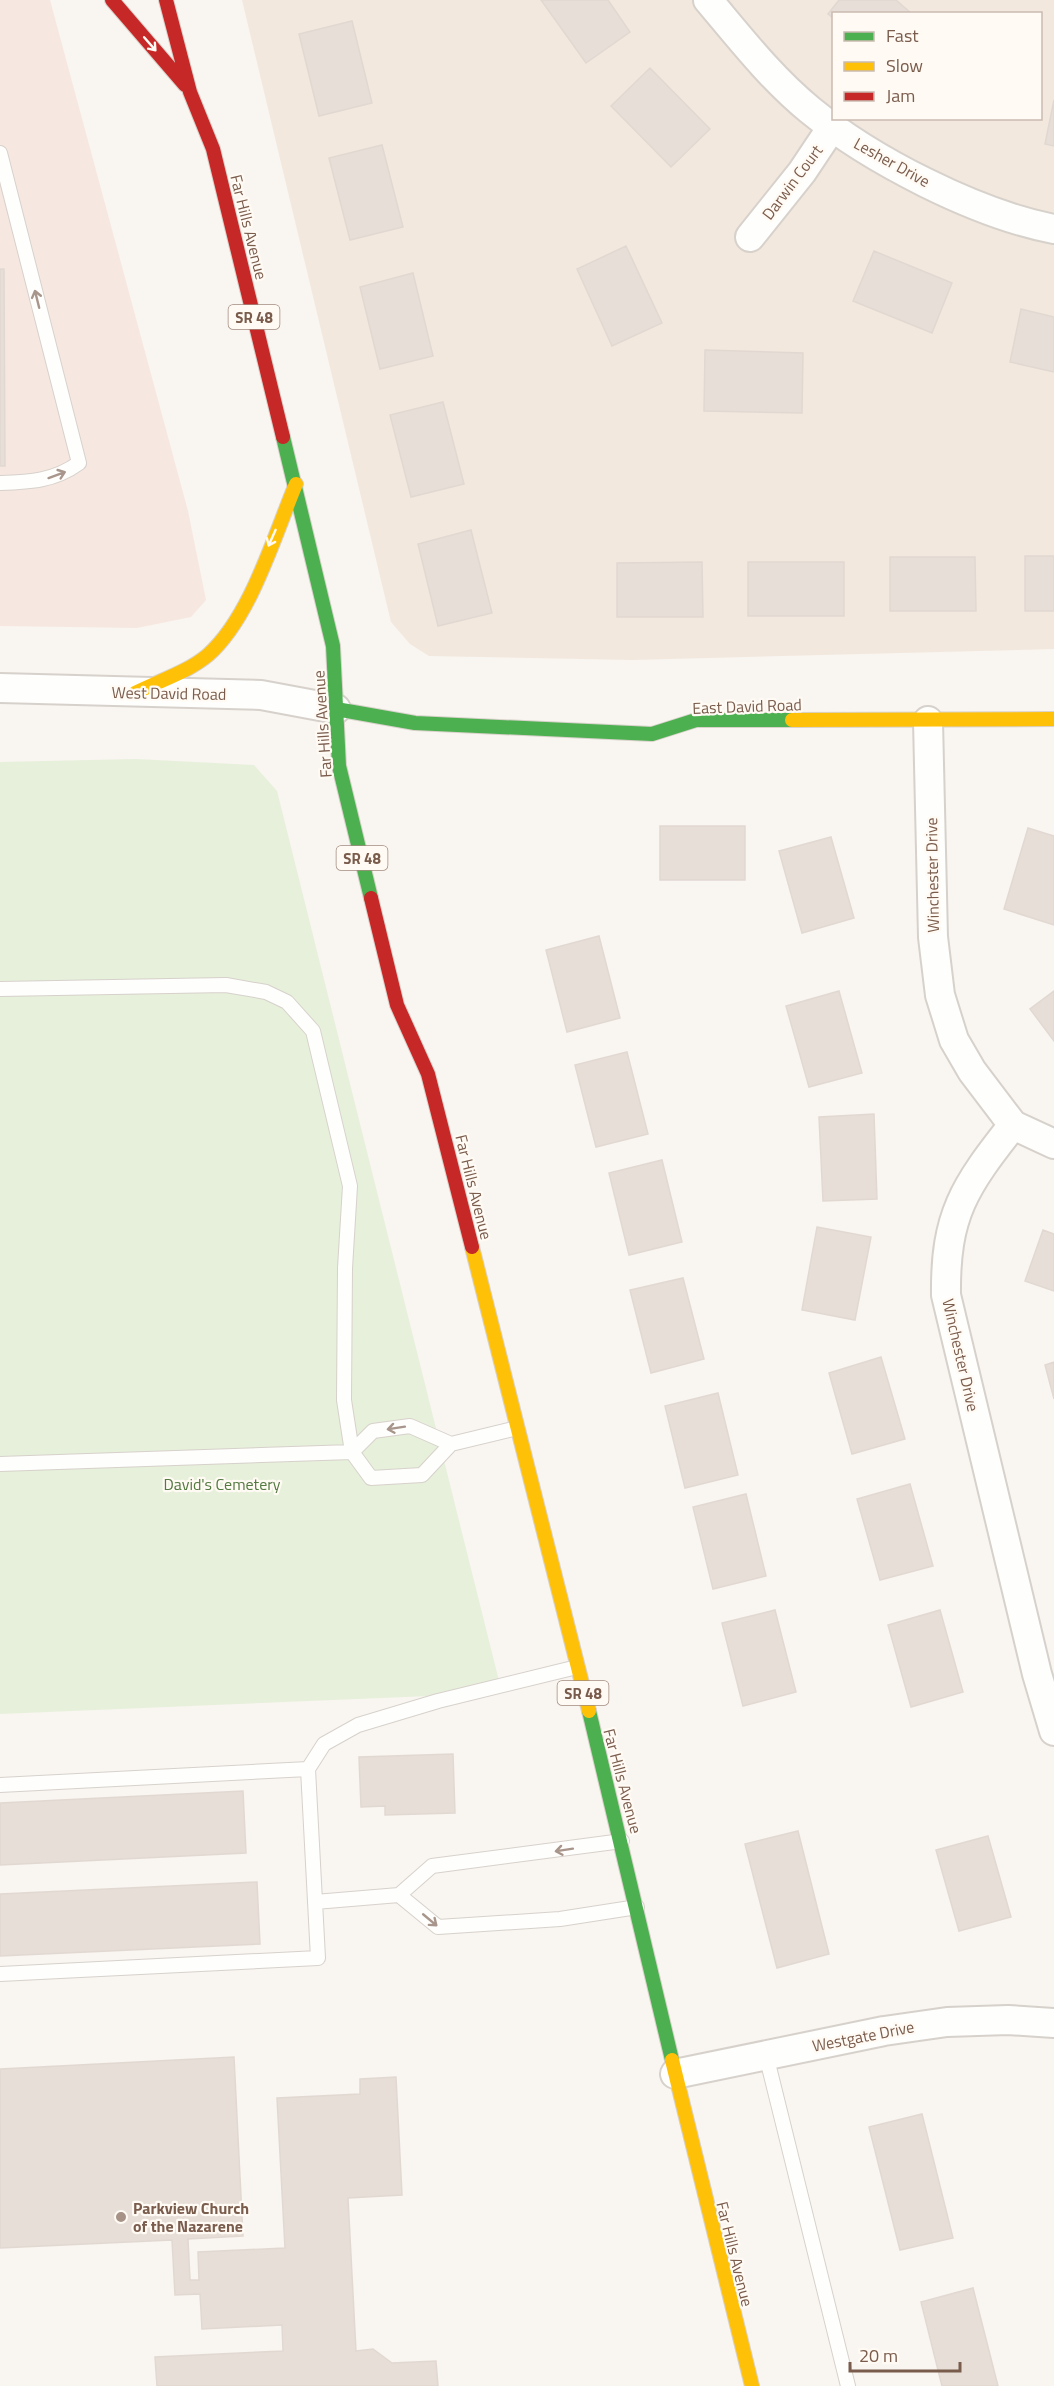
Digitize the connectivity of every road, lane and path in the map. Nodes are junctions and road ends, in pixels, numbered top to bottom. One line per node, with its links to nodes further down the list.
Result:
1 (111, 0): 4 (main road, one-way to 4)
2 (166, 0): 4 (main road, Far Hills Avenue / SR 48)
3 (708, 0): 5 (street, Lesher Drive)
4 (190, 92): 10 (main road, Far Hills Avenue / SR 48)
5 (832, 127): 7 (street, Lesher Drive); 8 (street, Darwin Court)
6 (0, 153): 9 (lane, one-way to 6)
7 (1054, 229)
8 (750, 237)
9 (0, 483)
10 (296, 484): 12 (main road, one-way to 12); 13 (main road, Far Hills Avenue / SR 48)
11 (0, 688): 12 (street, West David Road)
12 (135, 693): 13 (street, West David Road)
13 (336, 709): 15 (main road, East David Road); 19 (main road, Far Hills Avenue / SR 48)
14 (1054, 719): 15 (main road, East David Road)
15 (928, 722): 17 (street, Winchester Drive)
16 (0, 989): 21 (lane)
17 (1013, 1125): 18 (street); 24 (street, Winchester Drive)
18 (1054, 1144)
19 (517, 1428): 20 (lane); 23 (main road, Far Hills Avenue / SR 48)
20 (451, 1444): 21 (lane, one-way to 21); 21 (lane)
21 (352, 1452): 22 (lane)
22 (0, 1464)
23 (577, 1667): 25 (lane); 27 (main road, Far Hills Avenue / SR 48)
24 (1054, 1731)
25 (308, 1769): 26 (lane); 29 (lane)
26 (0, 1785)
27 (622, 1841): 28 (lane, one-way to 28); 30 (main road, Far Hills Avenue / SR 48)
28 (399, 1895): 29 (lane); 30 (lane, one-way to 30)
29 (315, 1902): 31 (lane)
30 (637, 1907): 34 (main road, Far Hills Avenue / SR 48)
31 (0, 1974)
32 (1054, 2023): 33 (street, Westgate Drive)
33 (766, 2055): 34 (street, Westgate Drive); 36 (lane)
34 (675, 2074): 35 (main road, Far Hills Avenue / SR 48)
35 (752, 2386)
36 (848, 2386)

